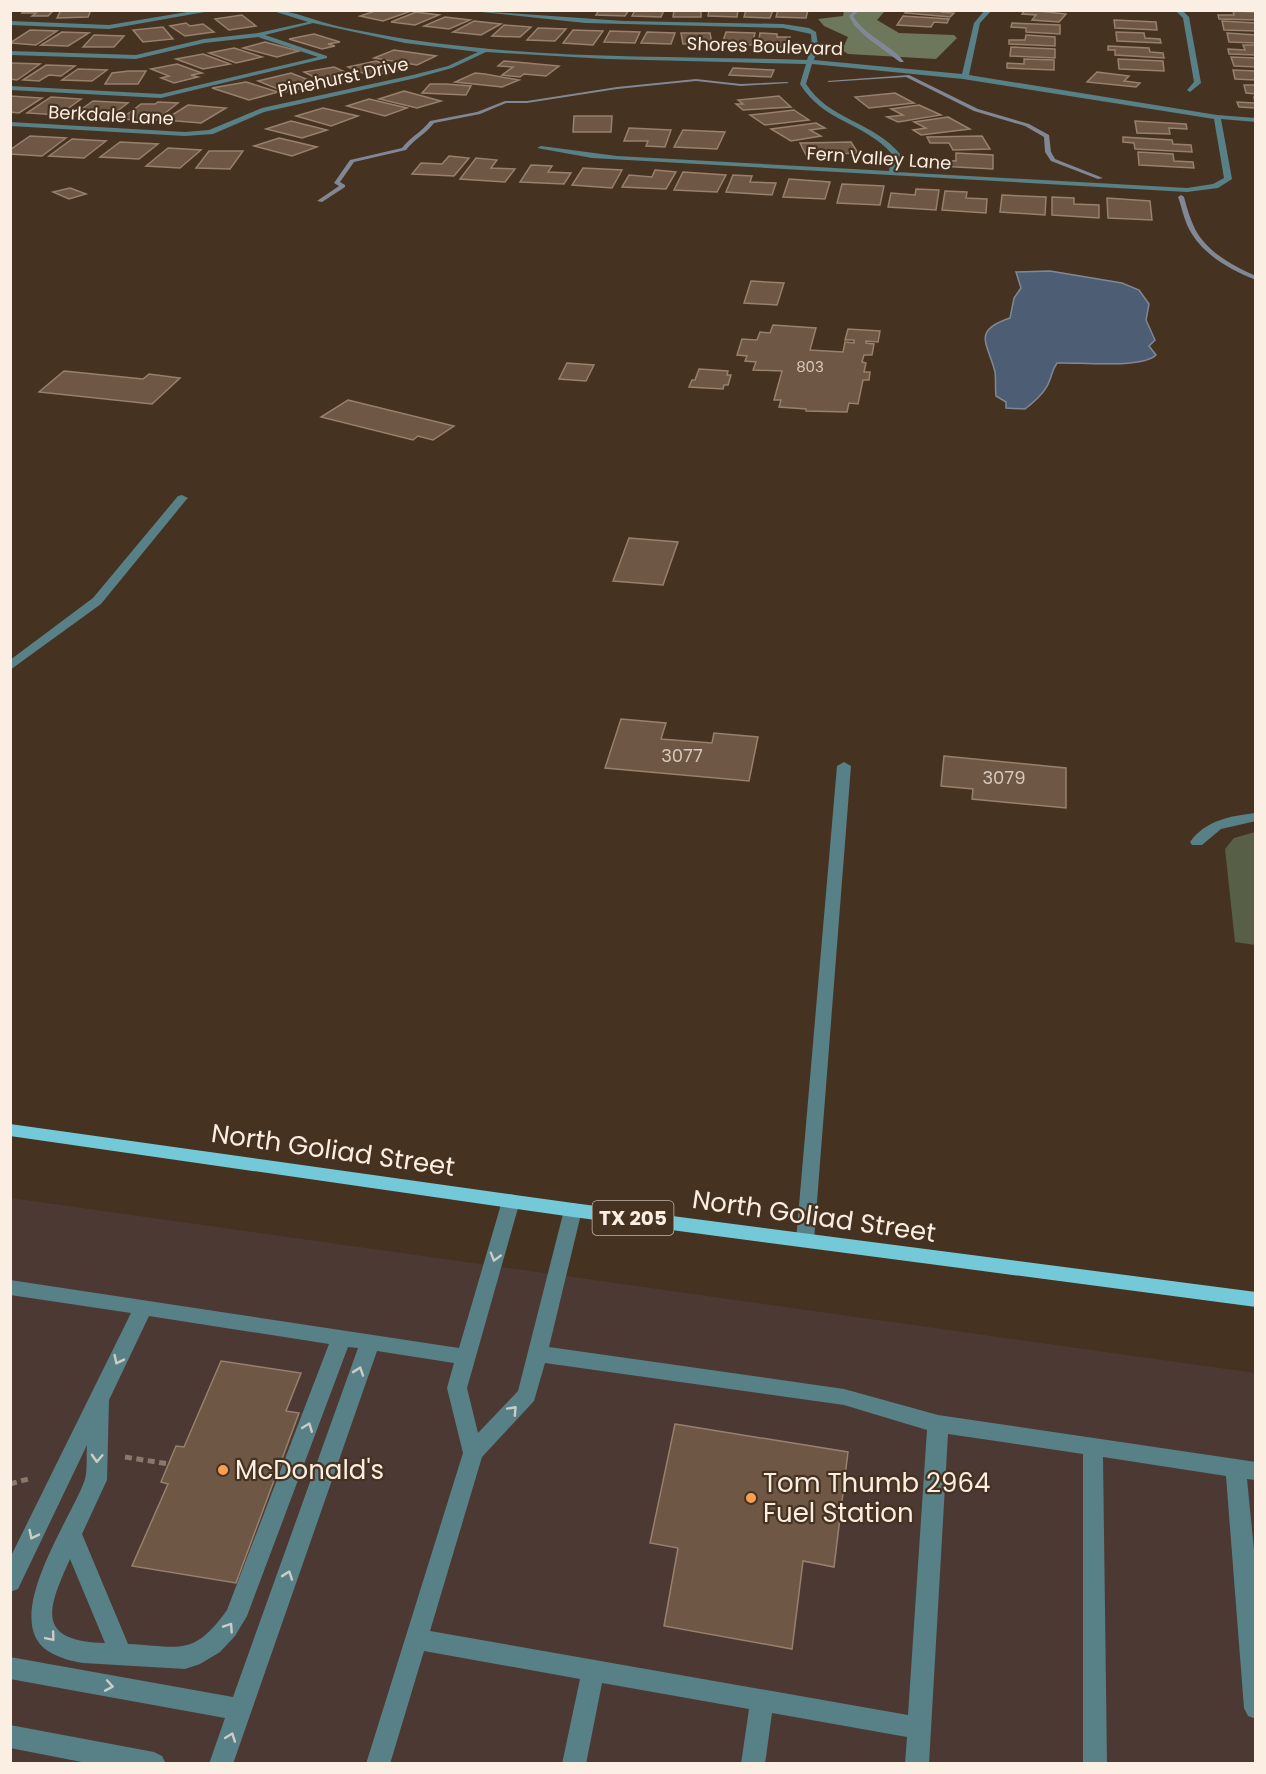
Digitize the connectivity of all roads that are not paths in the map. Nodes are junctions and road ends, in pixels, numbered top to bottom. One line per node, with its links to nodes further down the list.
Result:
1 (213, 10): 7 (street)
2 (273, 10): 6 (street, Shores Boulevard)
3 (466, 10): 11 (street)
4 (989, 10): 12 (street)
5 (1178, 10): 14 (street)
6 (313, 22): 8 (street); 9 (street, Shores Boulevard)
7 (10, 23)
8 (258, 35): 10 (street); 13 (street)
9 (483, 52): 11 (street, Shores Boulevard); 18 (street, Pinehurst Drive)
10 (10, 53)
11 (809, 62): 12 (street, Shores Boulevard); 20 (street)
12 (965, 76): 15 (street, Shores Boulevard)
13 (10, 88)
14 (1190, 90)
15 (1217, 117): 16 (street, Shores Boulevard); 20 (street, Fern Valley Lane)
16 (1256, 120)
17 (10, 124): 18 (street, Berkdale Lane)
18 (210, 132)
19 (541, 148): 20 (street, Fern Valley Lane)
20 (892, 174)
21 (182, 498): 22 (street)
22 (10, 666)
23 (844, 766): 29 (street)
24 (1256, 818): 25 (street)
25 (1197, 842)
26 (10, 1130): 27 (main road, North Goliad Street / TX 205)
27 (511, 1201): 28 (main road, North Goliad Street / TX 205); 36 (street, one-way to 36)
28 (573, 1210): 29 (main road, North Goliad Street / TX 205); 35 (street)
29 (805, 1240): 31 (main road, North Goliad Street / TX 205)
30 (11, 1287): 32 (street)
31 (1256, 1300)
32 (144, 1307): 33 (street); 37 (street, one-way to 37)
33 (341, 1338): 34 (street); 45 (street, one-way to 33)
34 (370, 1342): 36 (street); 50 (street, one-way to 34)
35 (538, 1354): 38 (street); 40 (street, one-way to 35)
36 (466, 1357): 40 (street)
37 (99, 1399): 42 (street, one-way to 42); 43 (street, one-way to 43)
38 (938, 1424): 39 (street); 51 (street)
39 (1093, 1447): 41 (street); 59 (street)
40 (473, 1453): 44 (street)
41 (1246, 1470): 49 (street)
42 (71, 1534): 45 (street); 45 (street, one-way to 45)
43 (10, 1582)
44 (415, 1639): 47 (street); 55 (street)
45 (121, 1654)
46 (10, 1668): 50 (street, one-way to 50)
47 (593, 1670): 48 (street); 56 (street)
48 (762, 1701): 51 (street); 57 (street)
49 (1256, 1708)
50 (241, 1710): 54 (street, one-way to 50)
51 (919, 1728): 58 (street)
52 (10, 1737): 53 (street)
53 (154, 1764)
54 (221, 1764)
55 (378, 1764)
56 (574, 1764)
57 (753, 1764)
58 (917, 1764)
59 (1095, 1764)

